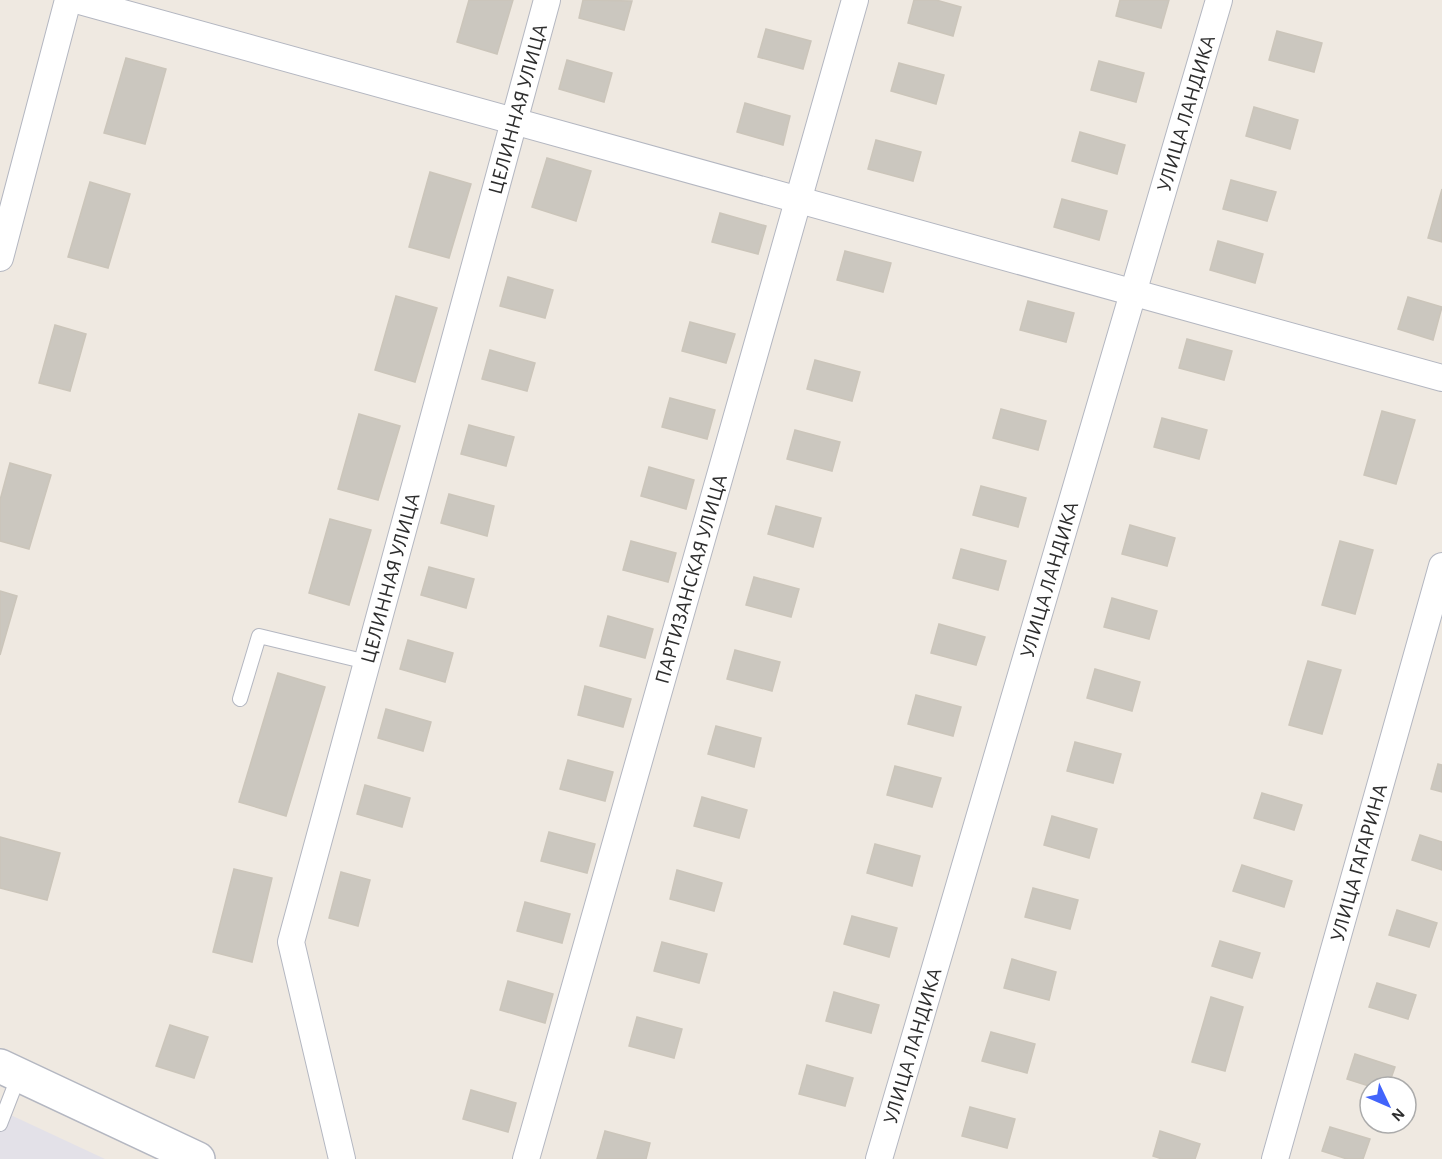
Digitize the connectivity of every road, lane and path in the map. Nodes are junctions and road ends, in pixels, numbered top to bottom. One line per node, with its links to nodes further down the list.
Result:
1 (68, 0): 8 (street)
2 (76, 0): 6 (street)
3 (547, 0): 6 (street, ЦЕЛИННАЯ УЛИЦА)
4 (855, 0): 7 (street, ПАРТИЗАНСКАЯ УЛИЦА)
5 (1219, 0): 9 (street, УЛИЦА ЛАНДИКА)
6 (513, 121): 7 (street); 12 (street, ЦЕЛИННАЯ УЛИЦА)
7 (799, 200): 9 (street); 18 (street, ПАРТИЗАНСКАЯ УЛИЦА)
8 (0, 258)
9 (1133, 293): 10 (street); 19 (street, УЛИЦА ЛАНДИКА)
10 (1442, 378)
11 (1442, 567): 20 (street, УЛИЦА ГАГАРИНА)
12 (367, 662): 13 (lane); 17 (street, ЦЕЛИННАЯ УЛИЦА)
13 (240, 699)
14 (10, 1070): 15 (lane); 16 (street)
15 (0, 1124)
16 (198, 1159)
17 (342, 1159)
18 (526, 1159)
19 (879, 1159)
20 (1275, 1159)

